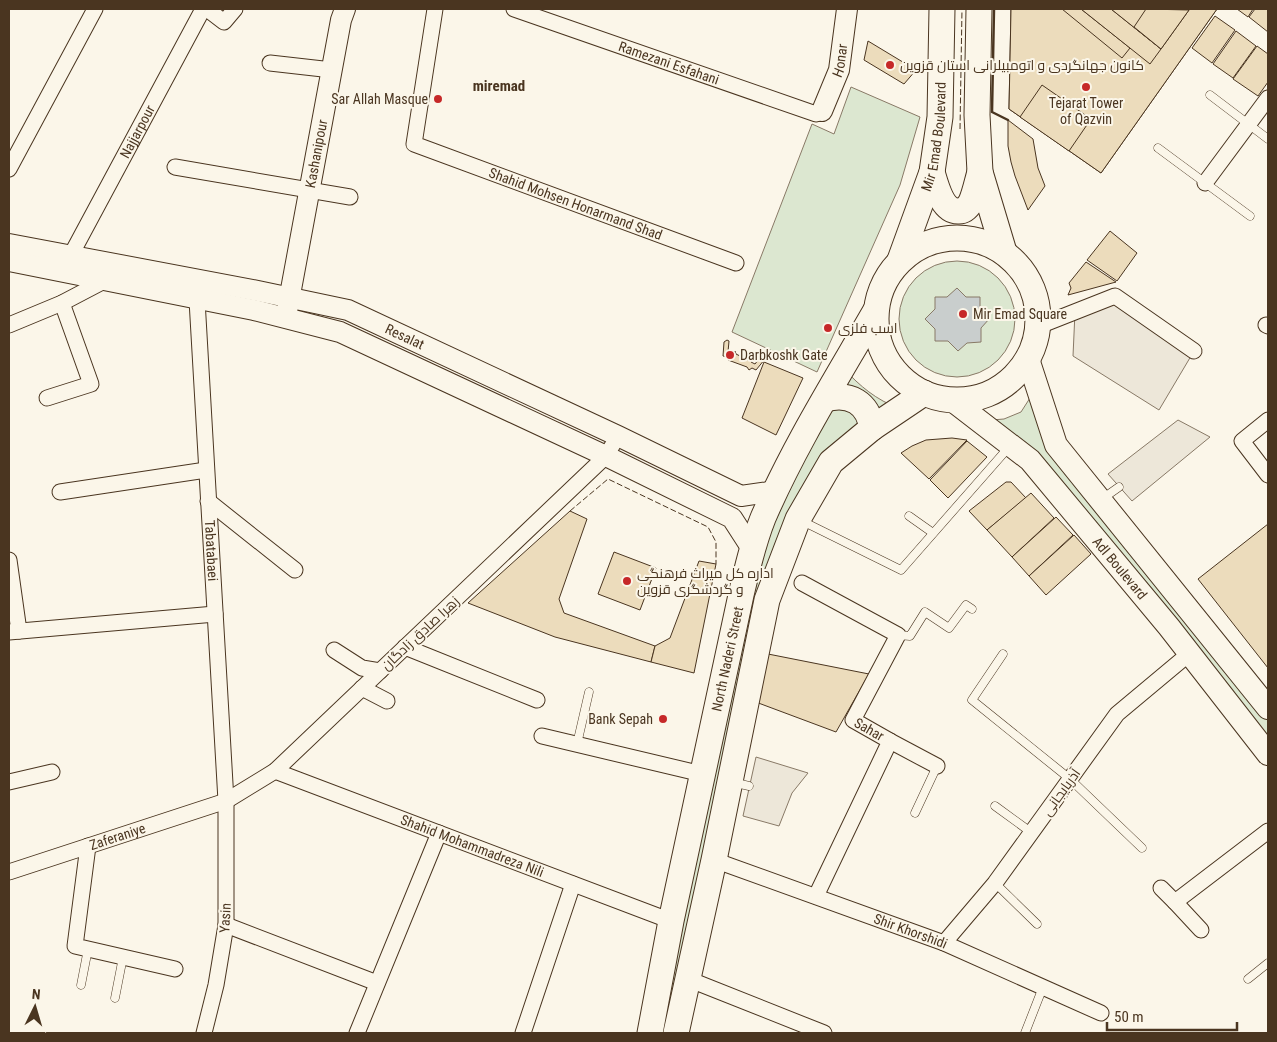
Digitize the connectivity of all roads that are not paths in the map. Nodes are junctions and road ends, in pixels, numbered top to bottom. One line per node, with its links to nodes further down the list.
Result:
1 (95, 9): 19 (street)
2 (205, 9): 3 (street); 28 (street, Najjarpour)
3 (235, 9)
4 (345, 9): 11 (street, Kashanipour)
5 (435, 9): 31 (street, Shahid Mohsen Honarmand Shad)
6 (514, 9): 14 (street, Ramezani Esfahani)
7 (847, 9): 14 (street, Honar)
8 (942, 9): 20 (main road, Mir Emad Boulevard)
9 (979, 9): 21 (main road)
10 (270, 63): 11 (street)
11 (332, 70): 23 (street, Kashanipour)
12 (1210, 95): 15 (lane)
13 (1268, 98): 15 (street)
14 (822, 111)
15 (1249, 124): 16 (lane); 22 (street)
16 (1268, 139)
17 (1158, 148): 22 (lane)
18 (174, 167): 23 (street)
19 (9, 168)
20 (932, 172): 21 (main road); 29 (main road, Mir Emad Boulevard)
21 (980, 172): 27 (main road)
22 (1205, 183): 25 (lane)
23 (309, 190): 24 (street); 35 (street, Kashanipour)
24 (350, 197)
25 (1250, 216)
26 (9, 244): 28 (street, Resalat)
27 (1004, 252): 29 (main road); 38 (main road)
28 (70, 255): 35 (street, Resalat)
29 (900, 260): 36 (main road)
30 (9, 261): 32 (street, Resalat)
31 (736, 263)
32 (104, 281): 33 (street, Resalat); 34 (street)
33 (197, 300): 35 (street, Resalat); 50 (street, Tabatabaei)
34 (62, 303): 37 (street); 42 (street)
35 (287, 308): 47 (street, Resalat); 49 (street, Resalat)
36 (876, 310): 41 (main road); 43 (main road, North Naderi Street)
37 (9, 325)
38 (1038, 326): 39 (street); 40 (main road)
39 (1194, 351)
40 (1028, 359): 44 (main road); 55 (main road, Adl Boulevard)
41 (924, 394): 44 (main road); 46 (main road, North Naderi Street)
42 (47, 398)
43 (825, 399): 46 (main road); 53 (main road, North Naderi Street)
44 (952, 400): 48 (main road, Adl Boulevard)
45 (1268, 420): 51 (street)
46 (872, 428): 58 (main road, North Naderi Street)
47 (618, 436): 49 (street, زهرا صادق زادگان); 53 (street, Resalat)
48 (1010, 445): 59 (lane); 70 (main road, Adl Boulevard)
49 (606, 456): 60 (street, Resalat); 68 (street, زهرا صادق زادگان)
50 (206, 470): 54 (street); 56 (street, Tabatabaei)
51 (1268, 475)
52 (1119, 486): 55 (lane)
53 (776, 491): 60 (main road, North Naderi Street)
54 (60, 492)
55 (1100, 500): 75 (main road, Adl Boulevard)
56 (208, 501): 62 (street); 65 (street, Tabatabaei)
57 (910, 516): 59 (lane)
58 (798, 519): 59 (lane); 96 (main road, North Naderi Street)
59 (933, 534)
60 (752, 549): 85 (main road, North Naderi Street)
61 (9, 560): 66 (street)
62 (295, 570)
63 (802, 584): 67 (street)
64 (972, 609): 67 (lane)
65 (215, 614): 66 (street); 88 (street, Tabatabaei)
66 (14, 632)
67 (898, 635): 79 (street, Sahar)
68 (406, 647): 72 (street, زهرا صادق زادگان); 76 (street)
69 (334, 650): 72 (street)
70 (1190, 653): 81 (main road, Adl Boulevard); 86 (street, آذربایجانی)
71 (1003, 654): 86 (lane)
72 (380, 671): 73 (street, زهرا صادق زادگان)
73 (362, 688): 77 (street); 83 (street, زهرا صادق زادگان)
74 (589, 692): 80 (lane)
75 (1263, 697)
76 (537, 700)
77 (387, 702)
78 (542, 736): 80 (street)
79 (890, 741): 82 (street); 101 (street, Sahar)
80 (577, 744): 85 (street)
81 (1268, 754)
82 (937, 766): 90 (lane)
83 (275, 771): 88 (street, زهرا صادق زادگان); 92 (street, Shahid Mohammadreza Nili)
84 (52, 772): 87 (street)
85 (702, 774): 103 (main road, North Naderi Street)
86 (1070, 779): 93 (street, آذربایجانی); 95 (lane)
87 (9, 782)
88 (226, 801): 94 (street, Zaferaniye); 105 (street, Yasin)
89 (995, 806): 93 (lane)
90 (915, 813)
91 (1268, 832): 102 (street)
92 (439, 833): 99 (street, Shahid Mohammadreza Nili); 114 (street)
93 (1032, 833): 98 (street, آذربایجانی)
94 (88, 846): 97 (street, Zaferaniye); 108 (street)
95 (1142, 848)
96 (714, 860): 101 (street, Shir Khorshidi); 112 (main road, North Naderi Street)
97 (9, 872)
98 (995, 883): 104 (lane); 107 (street, آذربایجانی)
99 (573, 884): 103 (street, Shahid Mohammadreza Nili); 121 (street)
100 (1161, 888): 102 (street)
101 (816, 896): 107 (street, Shir Khorshidi)
102 (1175, 902): 106 (street)
103 (671, 921): 122 (main road, North Naderi Street)
104 (1037, 924)
105 (226, 925): 114 (street); 119 (street, Yasin)
106 (1201, 930)
107 (944, 942): 116 (street, Shir Khorshidi)
108 (88, 949): 109 (street); 115 (lane)
109 (123, 957): 111 (street); 117 (lane)
110 (1268, 963): 113 (lane)
111 (175, 969)
112 (688, 978): 123 (main road, North Naderi Street); 124 (street)
113 (1248, 979)
114 (377, 983): 120 (street)
115 (81, 985)
116 (1043, 987): 118 (street, Shir Khorshidi); 125 (lane)
117 (115, 998)
118 (1100, 1013)
119 (204, 1033)
120 (356, 1033)
121 (523, 1033)
122 (650, 1033)
123 (676, 1033)
124 (824, 1033)
125 (1025, 1033)

